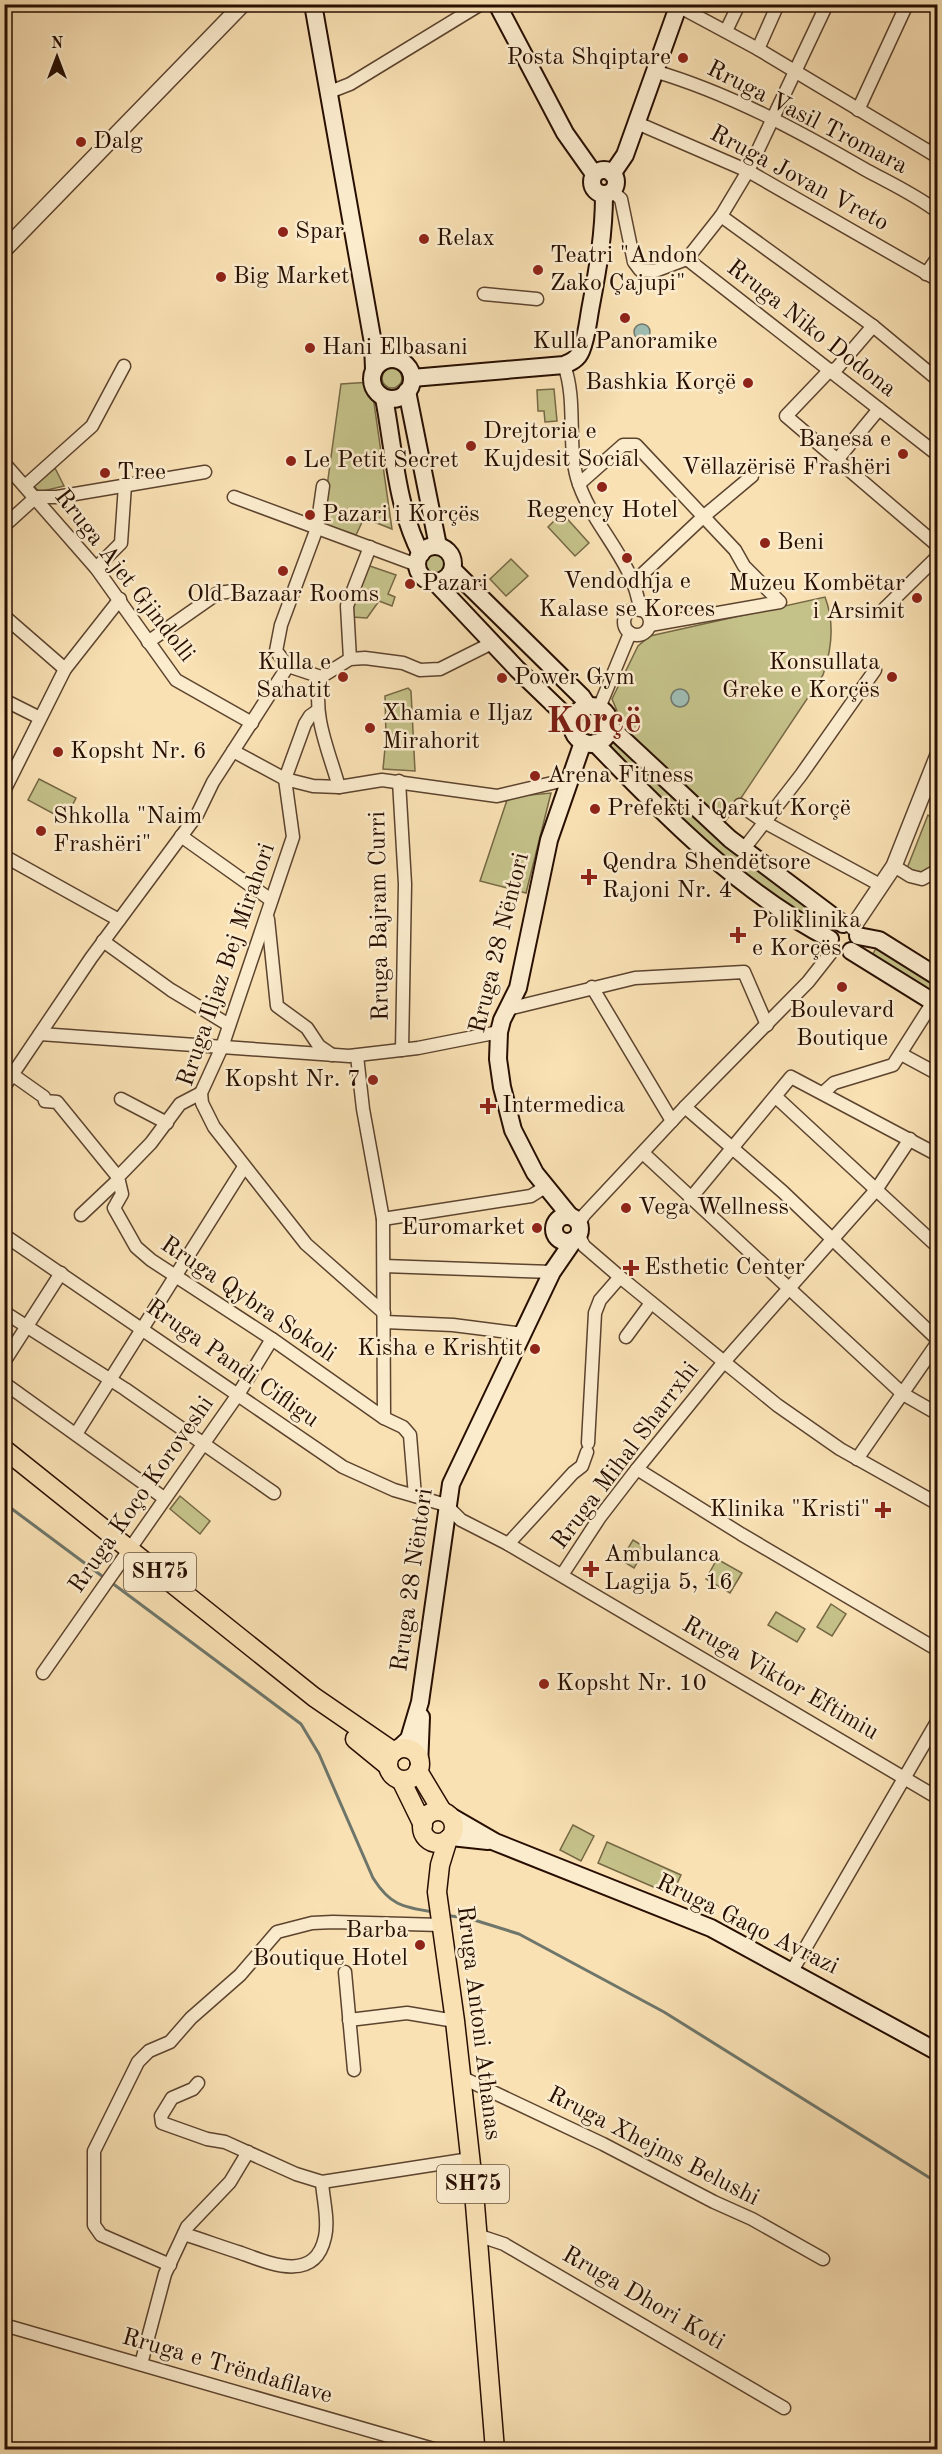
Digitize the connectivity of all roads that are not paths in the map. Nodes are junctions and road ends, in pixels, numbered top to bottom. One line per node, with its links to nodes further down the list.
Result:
1 (243, 4): 26 (street)
2 (313, 4): 14 (main road)
3 (481, 4): 14 (street)
4 (497, 4): 21 (main road)
5 (739, 4): 10 (street)
6 (778, 4): 11 (street)
7 (827, 4): 13 (street)
8 (907, 4): 15 (street)
9 (679, 5): 10 (street); 12 (main road)
10 (726, 31): 11 (street)
11 (759, 49): 13 (street)
12 (654, 70): 16 (street, Rruga Vasil Tromara); 17 (main road)
13 (794, 71): 15 (street); 16 (street)
14 (327, 93): 34 (main road)
15 (858, 110): 19 (street)
16 (772, 120): 20 (street); 24 (street, Rruga Vasil Tromara)
17 (637, 123): 20 (street, Rruga Jovan Vreto); 22 (main road)
18 (938, 139): 19 (street)
19 (935, 155)
20 (748, 171): 25 (street); 29 (street, Rruga Jovan Vreto)
21 (594, 174): 22 (main road); 23 (main road)
22 (612, 174): 23 (main road)
23 (608, 193): 28 (street); 35 (main road)
24 (938, 212)
25 (722, 216): 28 (street); 33 (street)
26 (4, 250)
27 (938, 257): 29 (street)
28 (687, 259): 37 (street, Rruga Niko Dodona)
29 (926, 274): 30 (street, Rruga Jovan Vreto)
30 (938, 280)
31 (484, 294): 32 (street)
32 (537, 299)
33 (873, 326): 37 (street); 38 (street)
34 (380, 364): 39 (main road); 40 (main road)
35 (564, 365): 39 (main road); 47 (street)
36 (124, 366): 49 (street)
37 (833, 372): 41 (street, Rruga Niko Dodona); 43 (street)
38 (938, 380)
39 (410, 385): 40 (main road); 56 (main road)
40 (384, 398): 60 (main road)
41 (879, 409): 42 (street, Rruga Niko Dodona); 43 (street)
42 (938, 455)
43 (837, 460): 57 (street)
44 (4, 463): 49 (street, Rruga Ajet Gjindolli)
45 (205, 472): 48 (street)
46 (752, 476): 53 (street)
47 (579, 484): 53 (street); 63 (street)
48 (125, 485): 51 (street); 61 (street)
49 (25, 486): 51 (street, Rruga Ajet Gjindolli)
50 (323, 486): 55 (street)
51 (36, 496): 54 (street); 61 (street, Rruga Ajet Gjindolli)
52 (234, 497): 55 (street)
53 (703, 517): 63 (street); 70 (street)
54 (4, 526)
55 (317, 528): 58 (street); 75 (street)
56 (438, 546): 60 (main road); 62 (main road)
57 (938, 546)
58 (370, 547): 60 (street); 74 (street)
59 (938, 556): 68 (street)
60 (419, 559): 64 (main road)
61 (96, 568): 66 (street, Rruga Ajet Gjindolli)
62 (453, 570): 64 (main road); 80 (main road)
63 (635, 581): 67 (street)
64 (435, 582): 73 (main road)
65 (234, 591): 72 (street)
66 (120, 599): 72 (street, Rruga Ajet Gjindolli); 76 (street)
67 (640, 610): 70 (street); 71 (street)
68 (883, 610)
69 (4, 616): 76 (street)
70 (650, 624): 71 (street)
71 (630, 633): 80 (street)
72 (148, 642): 83 (street, Rruga Ajet Gjindolli)
73 (492, 643): 74 (street); 84 (main road)
74 (350, 659): 78 (street)
75 (288, 666): 78 (street); 83 (street)
76 (65, 669): 82 (street)
77 (875, 670): 96 (street)
78 (321, 677): 81 (street)
79 (4, 700): 82 (street)
80 (593, 707): 84 (main road); 85 (main road)
81 (317, 711): 90 (street); 93 (street)
82 (40, 718): 89 (street)
83 (252, 723): 87 (street)
84 (572, 723): 86 (main road)
85 (610, 727): 86 (main road); 98 (main road)
86 (589, 743): 91 (main road, Rruga 28 Nëntori); 106 (main road)
87 (233, 751): 90 (street); 97 (street)
88 (938, 755): 100 (street)
89 (8, 777): 94 (street)
90 (285, 779): 93 (street); 103 (street, Rruga Iljaz Bej Mirahori)
91 (569, 779): 92 (street); 111 (main road, Rruga 28 Nëntori)
92 (399, 781): 93 (street); 117 (street, Rruga Bajram Curri)
93 (339, 787)
94 (4, 791)
95 (740, 805): 96 (street)
96 (766, 823): 98 (street); 102 (street)
97 (181, 836): 103 (street); 105 (street)
98 (743, 850): 106 (main road)
99 (4, 856): 105 (street)
100 (894, 866): 101 (street); 102 (street)
101 (938, 870)
102 (882, 886): 106 (street)
103 (271, 900): 104 (street, Rruga Iljaz Bej Mirahori)
104 (267, 917): 112 (street, Rruga Iljaz Bej Mirahori); 119 (street)
105 (119, 920): 107 (street)
106 (845, 938): 108 (main road); 110 (main road); 113 (street)
107 (103, 941): 112 (street); 115 (street)
108 (938, 977)
109 (592, 987): 111 (street); 113 (street); 129 (street)
110 (935, 1004): 118 (street)
111 (508, 1009): 114 (main road, Rruga 28 Nëntori)
112 (229, 1025): 116 (street, Rruga Iljaz Bej Mirahori)
113 (767, 1025): 128 (street)
114 (499, 1032): 117 (street); 137 (main road, Rruga 28 Nëntori)
115 (40, 1034): 116 (street); 122 (street)
116 (222, 1047): 119 (street); 124 (street, Rruga Iljaz Bej Mirahori)
117 (402, 1050): 120 (street)
118 (901, 1054): 121 (street); 125 (street)
119 (334, 1056): 120 (street)
120 (357, 1056): 141 (street)
121 (938, 1074)
122 (13, 1075): 123 (street); 136 (street)
123 (4, 1087)
124 (201, 1093): 130 (street); 135 (street, Rruga Iljaz Bej Mirahori)
125 (823, 1093): 126 (street); 131 (street)
126 (776, 1097): 132 (street); 138 (street)
127 (122, 1099): 130 (street)
128 (685, 1107): 129 (street); 132 (street)
129 (672, 1122): 133 (street)
130 (167, 1124): 136 (street)
131 (910, 1139): 134 (street); 138 (street, Rruga Mihal Sharrxhi)
132 (733, 1150): 139 (street); 145 (street)
133 (643, 1153): 139 (street); 142 (street)
134 (938, 1155)
135 (244, 1167): 150 (street); 155 (street, Rruga Iljaz Bej Mirahori)
136 (118, 1178): 140 (street); 150 (street, Rruga Qybra Sokoli)
137 (544, 1187): 141 (street); 142 (main road, Rruga 28 Nëntori); 143 (main road, Rruga 28 Nëntori)
138 (876, 1190): 145 (street, Rruga Mihal Sharrxhi); 146 (street)
139 (690, 1199): 152 (street)
140 (81, 1215)
141 (383, 1219): 147 (street)
142 (576, 1229): 143 (main road); 143 (main road); 148 (main road, Rruga 28 Nëntori); 151 (street)
143 (554, 1230): 148 (main road, Rruga 28 Nëntori)
144 (4, 1235): 149 (street, Rruga Pandi Cifligu)
145 (832, 1241): 152 (street, Rruga Mihal Sharrxhi); 161 (street)
146 (938, 1247)
147 (384, 1266): 148 (street); 155 (street)
148 (552, 1272): 158 (main road, Rruga 28 Nëntori)
149 (61, 1273): 156 (street); 157 (street, Rruga Pandi Cifligu)
150 (174, 1276): 157 (street); 160 (street, Rruga Qybra Sokoli)
151 (620, 1277): 153 (street); 180 (street)
152 (789, 1288): 163 (street, Rruga Mihal Sharrxhi); 167 (street)
153 (651, 1304): 159 (street); 163 (street)
154 (4, 1312): 156 (street)
155 (384, 1317): 158 (street); 169 (street)
156 (26, 1327): 162 (street); 164 (street)
157 (142, 1327): 164 (street); 166 (street, Rruga Pandi Cifligu)
158 (524, 1334): 179 (main road, Rruga 28 Nëntori)
159 (626, 1337)
160 (272, 1339): 166 (street, Rruga Koço Koroveshi); 169 (street, Rruga Qybra Sokoli)
161 (938, 1341): 167 (street)
162 (4, 1362)
163 (723, 1363): 173 (street); 174 (street, Rruga Mihal Sharrxhi)
164 (109, 1378): 170 (street); 171 (street)
165 (4, 1383): 170 (street)
166 (239, 1393): 171 (street, Rruga Koço Koroveshi); 176 (street, Rruga Pandi Cifligu)
167 (903, 1394): 168 (street); 173 (street)
168 (938, 1414)
169 (384, 1418): 176 (street, Rruga Qybra Sokoli)
170 (76, 1434): 177 (street)
171 (204, 1442): 175 (street); 177 (street, Rruga Koço Koroveshi)
172 (4, 1449): 181 (main road, SH75)
173 (857, 1459): 178 (street)
174 (637, 1469): 182 (street, Rruga Mihal Sharrxhi); 183 (street)
175 (274, 1493)
176 (415, 1496): 179 (street, Rruga Pandi Cifligu)
177 (164, 1498): 181 (street, Rruga Koço Koroveshi)
178 (938, 1504)
179 (446, 1505): 180 (street, Rruga Viktor Eftimiu); 185 (main road, Rruga 28 Nëntori)
180 (508, 1544): 182 (street, Rruga Viktor Eftimiu)
181 (129, 1547): 184 (street, Rruga Koço Koroveshi); 187 (main road, SH75)
182 (562, 1575): 189 (street, Rruga Viktor Eftimiu)
183 (938, 1650)
184 (43, 1673)
185 (420, 1702): 187 (main road, Rruga 28 Nëntori); 188 (main road, Rruga 28 Nëntori)
186 (938, 1720): 189 (street)
187 (393, 1756): 188 (main road, SH75); 190 (main road, SH75)
188 (419, 1769): 190 (main road); 192 (main road, SH75)
189 (904, 1776): 191 (street, Rruga Viktor Eftimiu); 198 (street)
190 (401, 1780): 193 (main road, SH75)
191 (938, 1798)
192 (446, 1814): 193 (main road); 194 (main road, SH75); 195 (main road, Rruga Gaqo Avrazi)
193 (425, 1831): 194 (main road); 196 (main road, Rruga Antoni Athanas / SH75)
194 (449, 1838): 195 (main road, Rruga Gaqo Avrazi); 196 (main road, Rruga Antoni Athanas / SH75)
195 (495, 1842): 198 (main road, Rruga Gaqo Avrazi)
196 (437, 1890): 197 (main road, Rruga Antoni Athanas / SH75)
197 (441, 1922): 201 (main road, Rruga Antoni Athanas / SH75); 212 (street)
198 (792, 1971): 202 (main road, Rruga Gaqo Avrazi)
199 (345, 1972): 200 (street)
200 (349, 2020): 201 (street); 203 (street)
201 (455, 2021): 204 (main road, Rruga Antoni Athanas / SH75)
202 (938, 2052)
203 (354, 2070)
204 (461, 2077): 207 (main road, Rruga Antoni Athanas / SH75); 211 (street, Rruga Xhejms Belushi)
205 (198, 2083): 206 (street)
206 (248, 2152): 208 (street); 209 (street)
207 (470, 2159): 208 (street); 210 (main road, Rruga Antoni Athanas / SH75)
208 (322, 2182): 209 (street)
209 (184, 2234): 212 (street)
210 (477, 2235): 215 (street, Rruga Dhori Koti); 217 (main road, Rruga Antoni Athanas / SH75)
211 (823, 2259)
212 (170, 2265): 214 (street)
213 (4, 2325): 214 (street, Rruga e Trëndafilave)
214 (141, 2364): 216 (street, Rruga e Trëndafilave)
215 (784, 2408)
216 (437, 2450)
217 (495, 2450)

